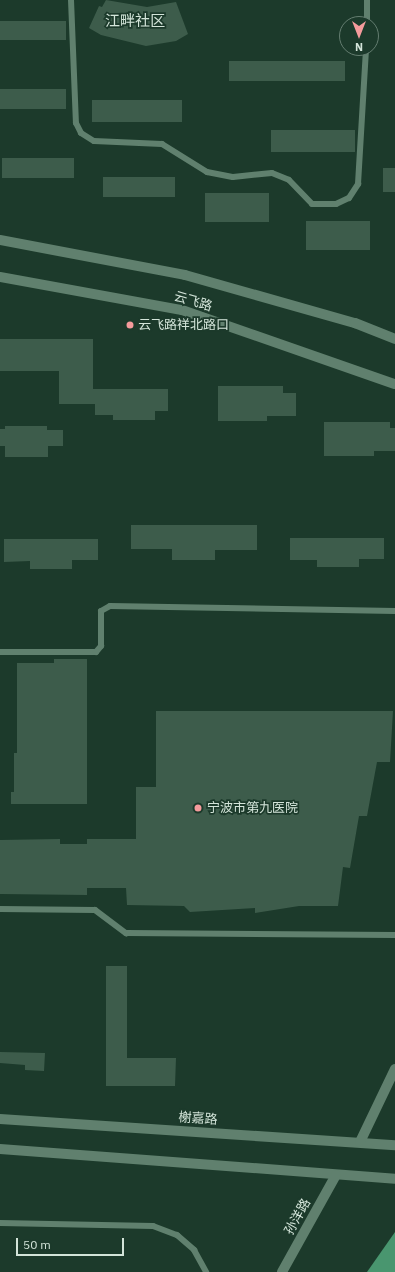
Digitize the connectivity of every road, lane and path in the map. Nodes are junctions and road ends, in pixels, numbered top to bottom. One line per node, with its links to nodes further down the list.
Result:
1 (71, 0): 4 (lane)
2 (367, 0): 3 (lane)
3 (367, 16)
4 (366, 56)
5 (0, 240): 7 (main road, 云飞路)
6 (0, 277): 8 (main road, 云飞路)
7 (395, 339)
8 (395, 384)
9 (395, 611): 10 (lane)
10 (0, 652)
11 (0, 909): 12 (lane)
12 (395, 935)
13 (395, 1069): 15 (main road)
14 (0, 1119): 15 (main road, 榭嘉路)
15 (360, 1142): 16 (main road, 榭嘉路)
16 (395, 1145)
17 (0, 1149): 18 (main road)
18 (336, 1175): 19 (main road); 22 (main road, 孙洋路)
19 (394, 1179)
20 (0, 1223): 21 (lane)
21 (206, 1272)
22 (282, 1272)

